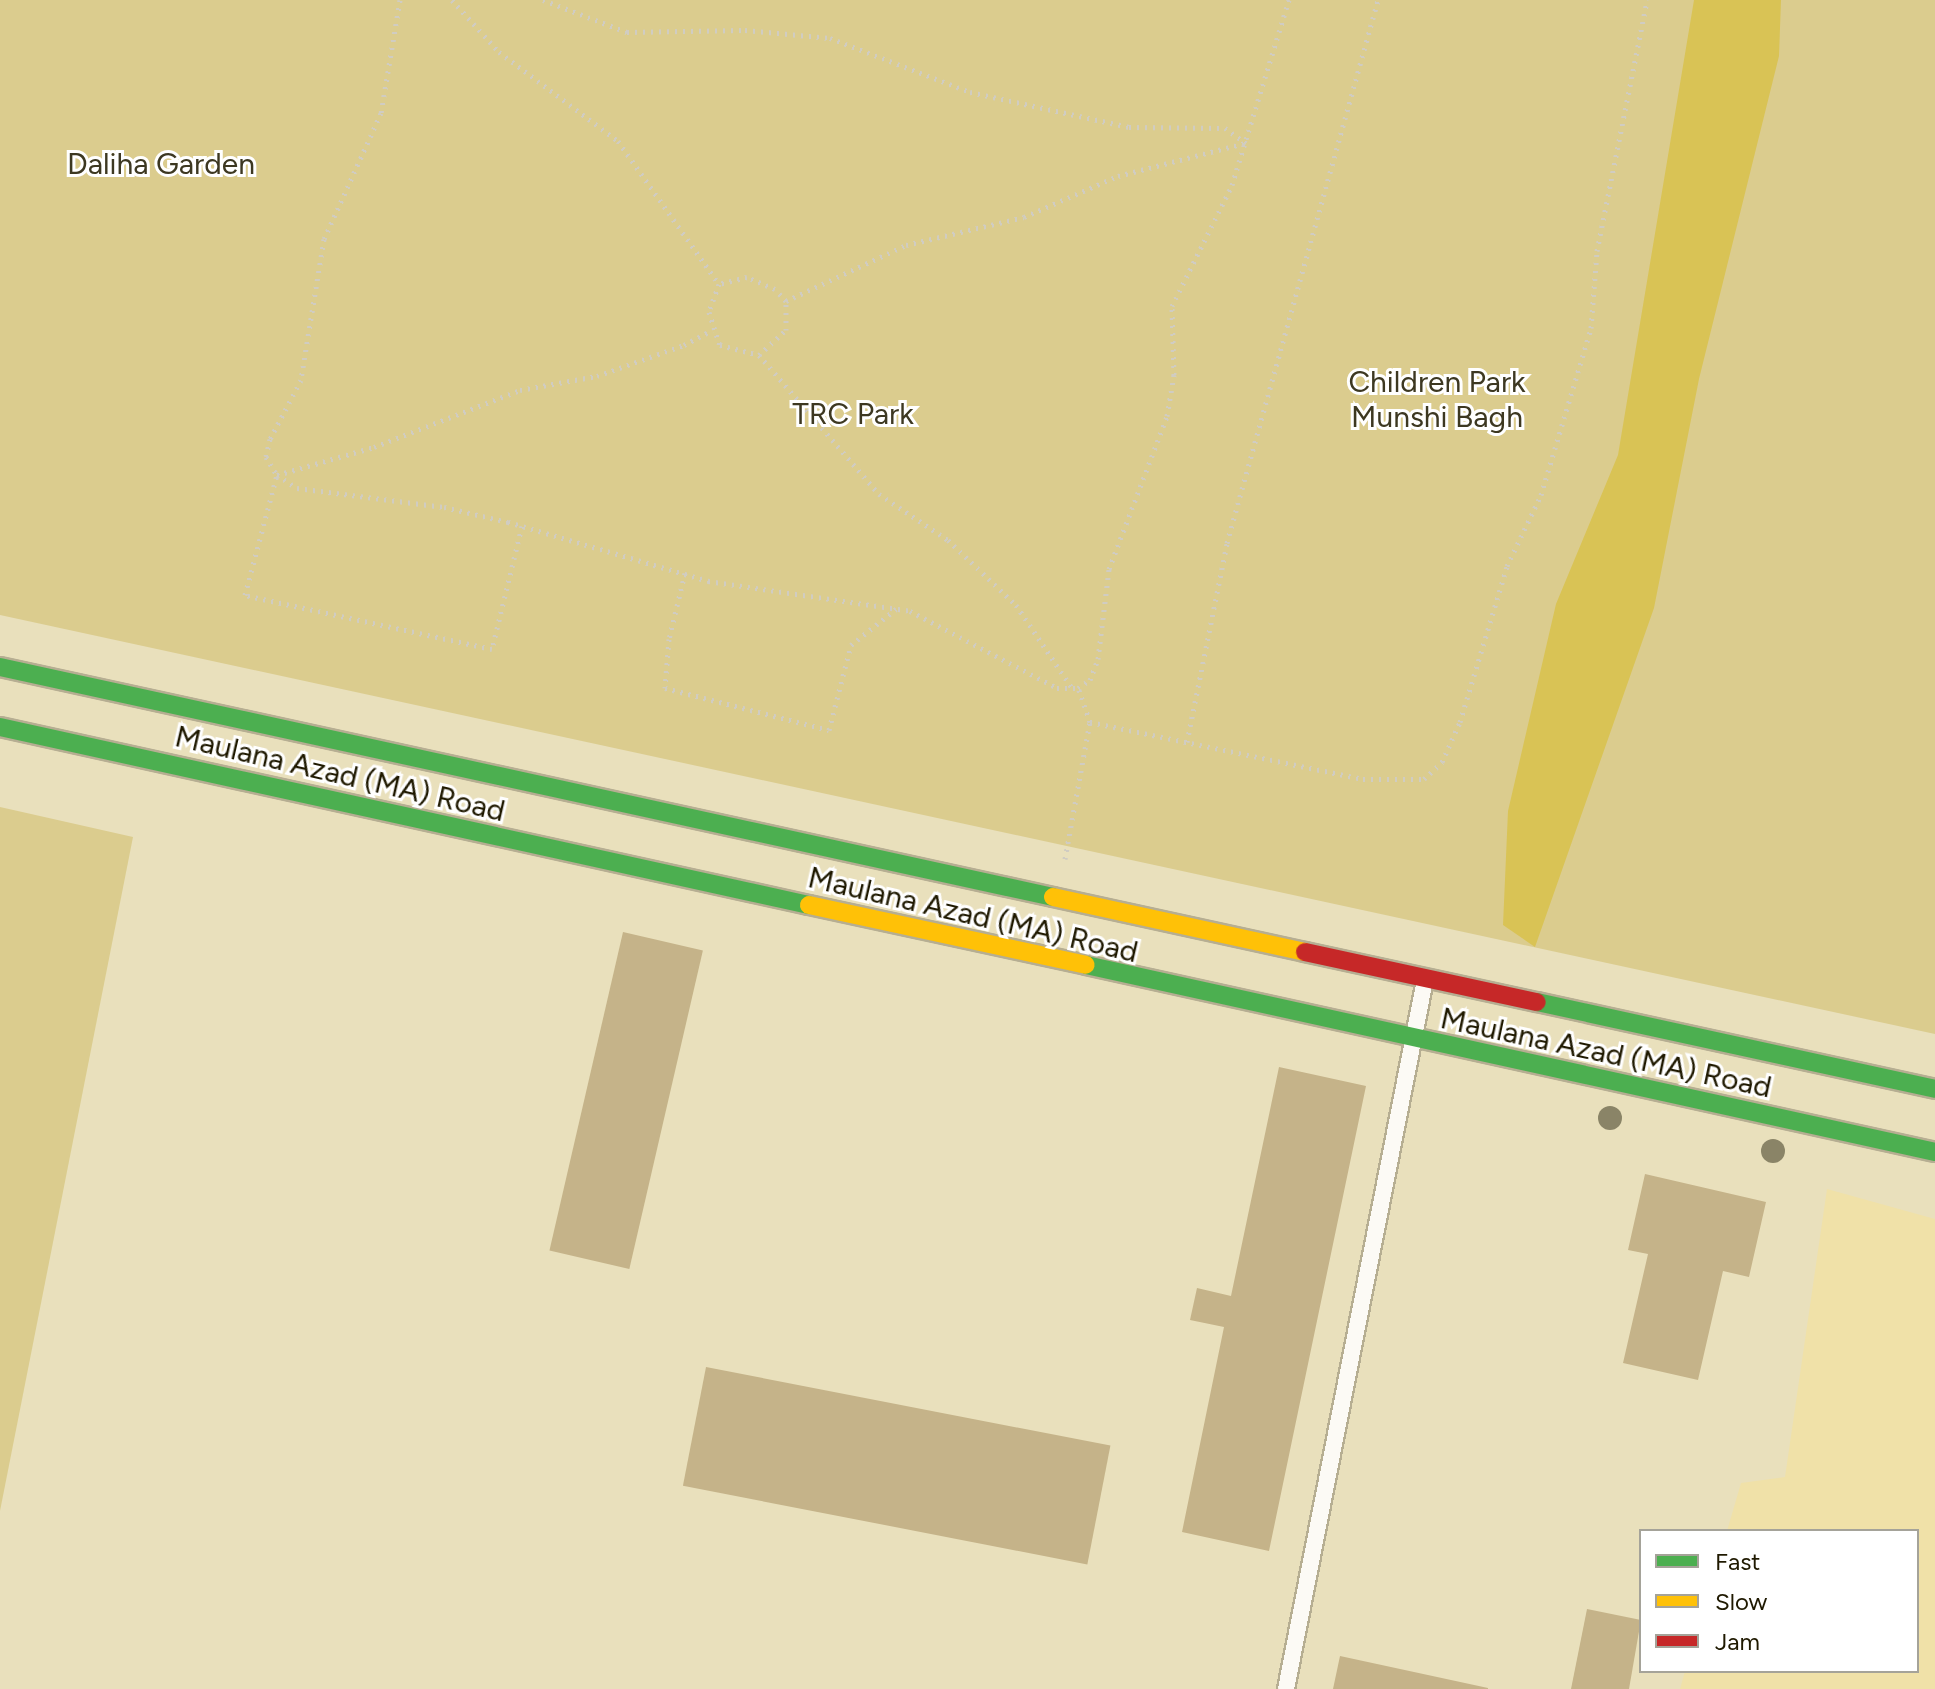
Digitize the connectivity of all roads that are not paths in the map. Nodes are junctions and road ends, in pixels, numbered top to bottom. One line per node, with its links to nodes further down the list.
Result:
1 (0, 667): 3 (main road, Maulana Azad (MA) Road)
2 (0, 727): 4 (main road, Maulana Azad (MA) Road)
3 (1426, 978): 4 (lane); 5 (main road, Maulana Azad (MA) Road)
4 (1413, 1041): 6 (main road, Maulana Azad (MA) Road); 7 (lane)
5 (1935, 1089)
6 (1935, 1152)
7 (1286, 1689)

